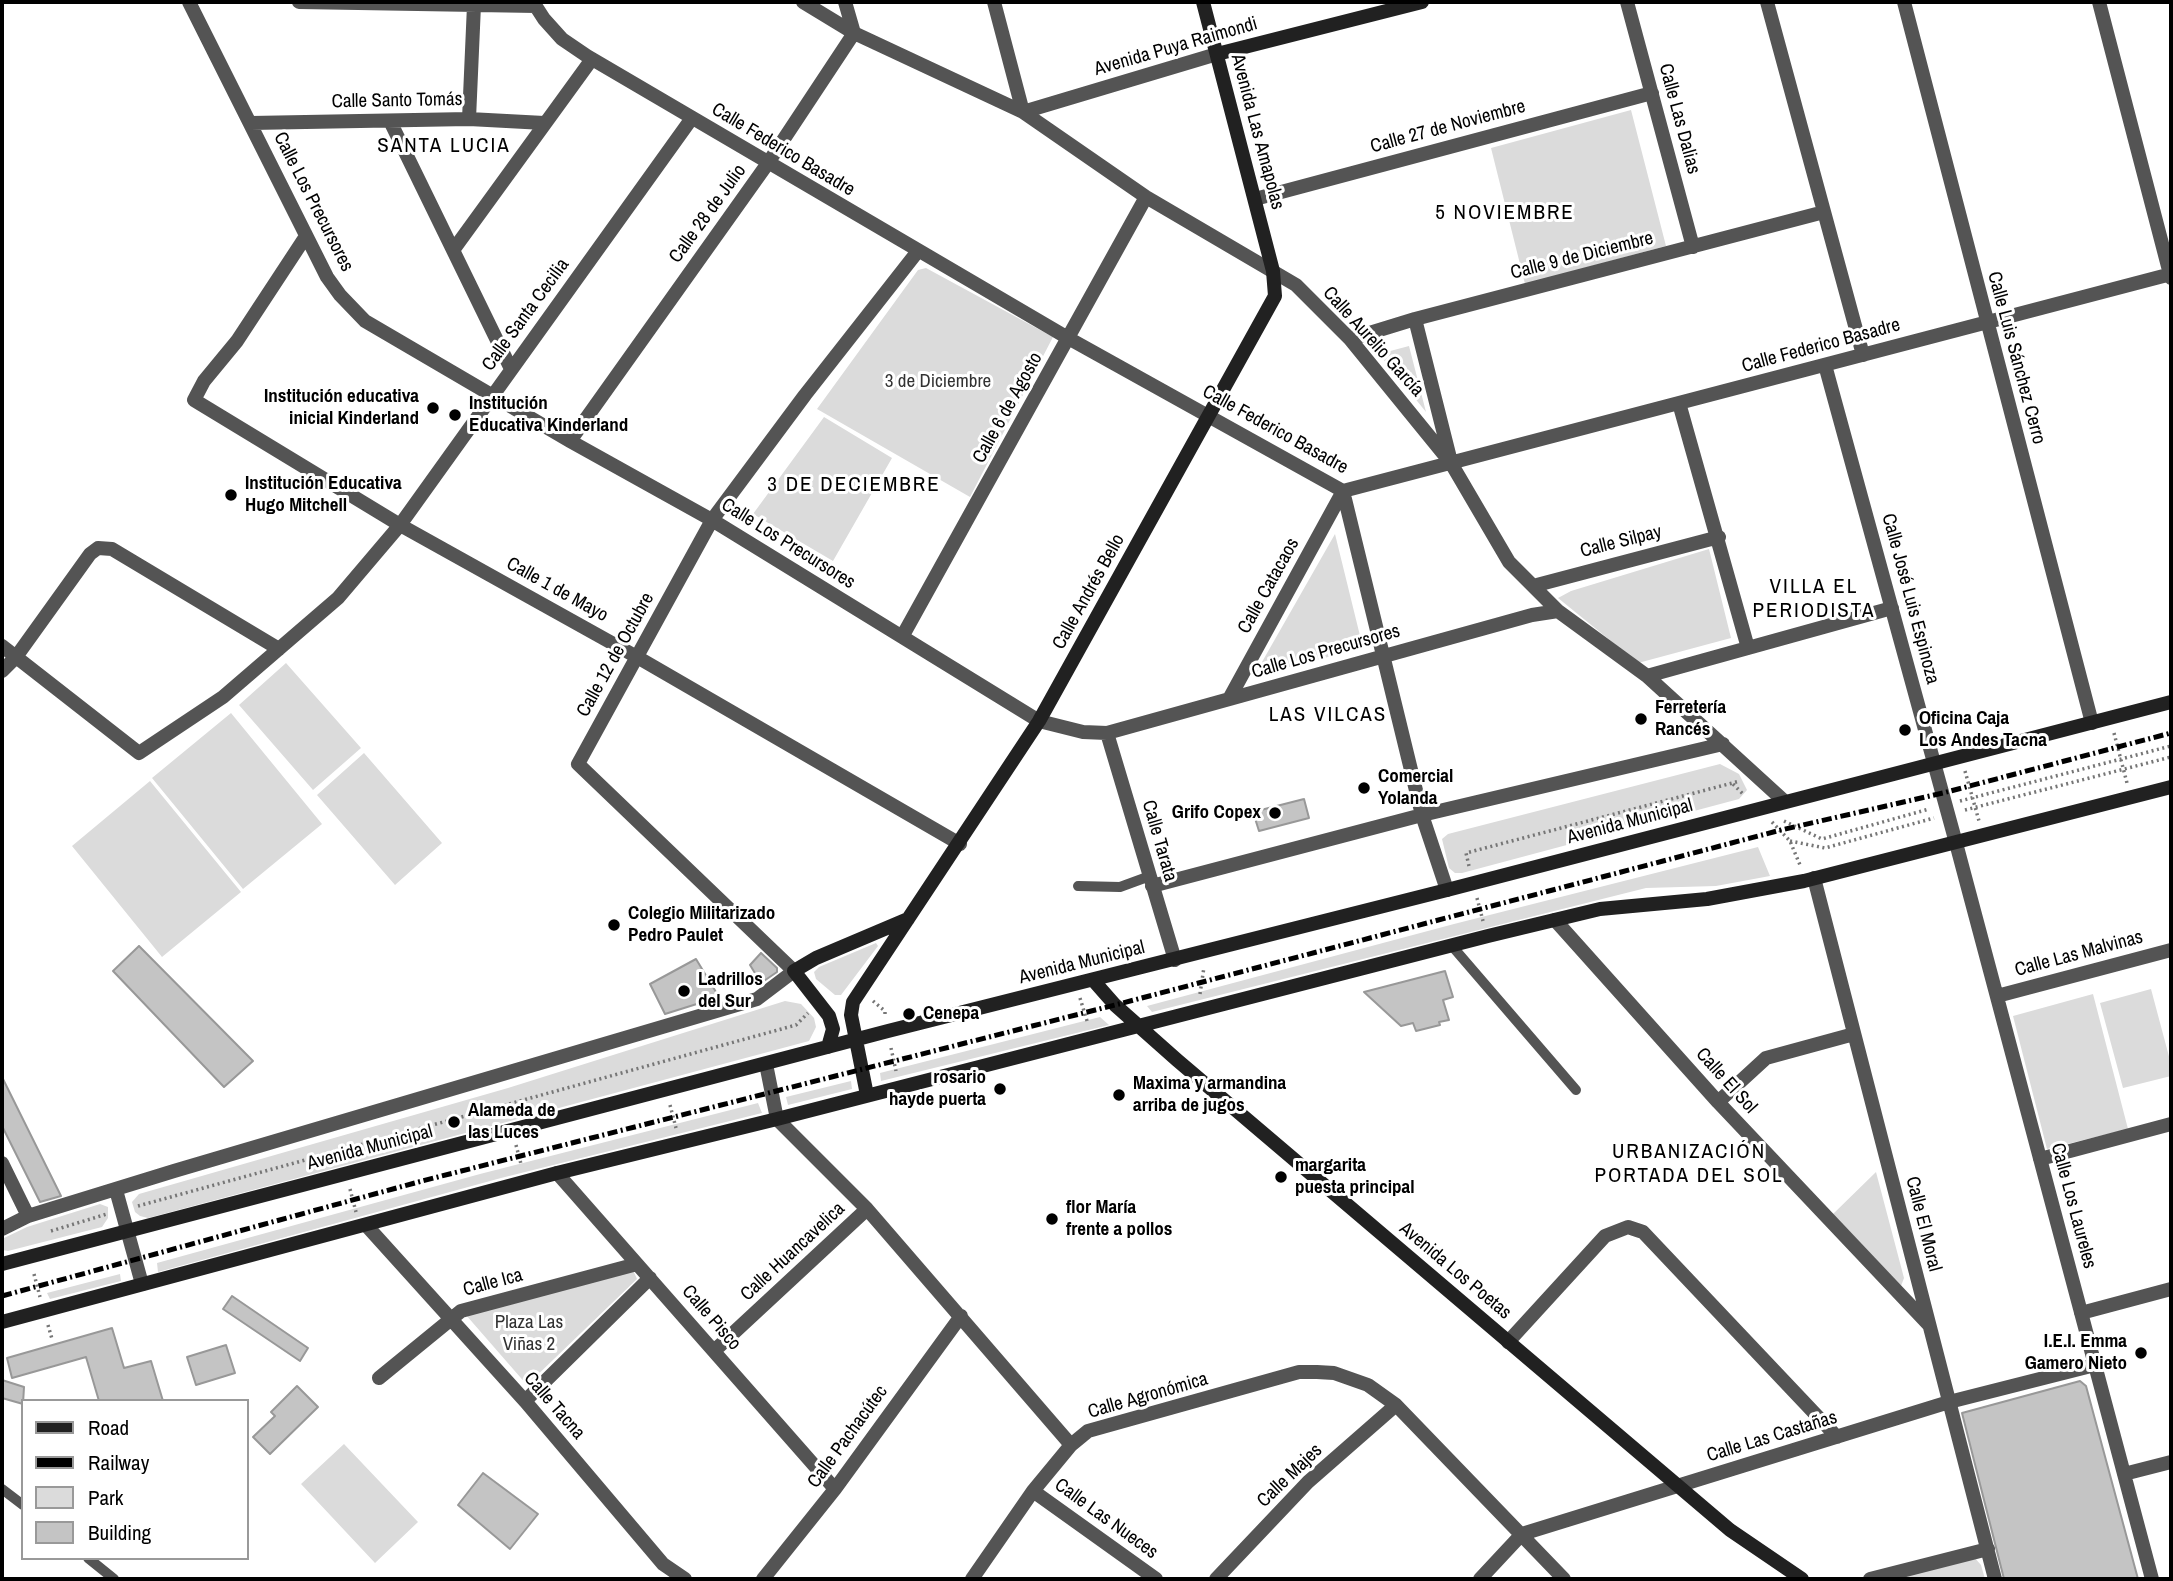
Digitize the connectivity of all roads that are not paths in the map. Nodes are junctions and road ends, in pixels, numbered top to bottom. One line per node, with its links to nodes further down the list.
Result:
1 (189, 2): 22 (street, Calle Los Precursores)
2 (299, 2): 13 (street)
3 (803, 2): 14 (street, Calle Aurelio García)
4 (845, 2): 14 (street)
5 (994, 2): 18 (street)
6 (1203, 2): 15 (main road, Avenida Las Amapolas)
7 (1422, 2): 15 (main road, Avenida Puya Raimondi)
8 (1627, 2): 17 (street, Calle Las Dalias)
9 (1767, 2): 27 (street)
10 (1903, 2): 35 (street, Calle Luis Sánchez Cerro)
11 (2099, 2): 33 (street)
12 (535, 4): 13 (street); 16 (street, Calle Federico Basadre)
13 (474, 5): 20 (street)
14 (854, 33): 18 (street, Calle Aurelio García); 24 (street, Calle 28 de Julio)
15 (1217, 54): 18 (street, Avenida Puya Raimondi); 26 (main road, Avenida Las Amapolas)
16 (592, 59): 19 (street, Calle Federico Basadre); 23 (street)
17 (1651, 93): 26 (street, Calle 27 de Noviembre); 29 (street, Calle Las Dalias)
18 (1023, 112): 25 (street, Calle Aurelio García)
19 (692, 118): 24 (street, Calle Federico Basadre); 40 (street, Calle Santa Cecilia)
20 (469, 120): 21 (street, Calle Santo Tomás); 23 (street, Calle Santo Tomás)
21 (390, 121): 22 (street, Calle Santo Tomás); 30 (street)
22 (251, 123): 28 (street, Calle Los Precursores)
23 (544, 123): 30 (street)
24 (768, 163): 31 (street, Calle Federico Basadre); 44 (street, Calle 28 de Julio)
25 (1146, 197): 32 (street, Calle Aurelio García); 36 (street, Calle 6 de Agosto)
26 (1255, 199): 32 (main road, Avenida Las Amapolas)
27 (1824, 212): 29 (street, Calle 9 de Diciembre); 38 (street)
28 (306, 236): 41 (street, Calle Los Precursores); 48 (street, Calle 1 de Mayo)
29 (1693, 247): 34 (street, Calle 9 de Diciembre)
30 (454, 248): 40 (street)
31 (918, 251): 36 (street, Calle Federico Basadre); 47 (street, Calle 12 de Octubre)
32 (1273, 271): 37 (street, Calle Aurelio García); 43 (main road, Calle Andrés Bello)
33 (2171, 275): 35 (street, Calle Federico Basadre)
34 (1415, 319): 37 (street, Calle 9 de Diciembre); 45 (street)
35 (1987, 323): 38 (street, Calle Federico Basadre); 65 (street, Calle Luis Sánchez Cerro)
36 (1069, 338): 43 (street, Calle Federico Basadre); 53 (street, Calle 6 de Agosto)
37 (1350, 339): 45 (street, Calle Aurelio García)
38 (1864, 355): 39 (street, Calle Federico Basadre)
39 (1825, 365): 42 (street, Calle Federico Basadre); 51 (street, Calle José Luis Espinoza)
40 (511, 369): 41 (street, Calle Santa Cecilia)
41 (494, 394): 44 (street, Calle Los Precursores); 48 (street, Calle Santa Cecilia)
42 (1679, 403): 45 (street, Calle Federico Basadre); 49 (street)
43 (1208, 416): 46 (street, Calle Federico Basadre); 64 (main road, Calle Andrés Bello)
44 (570, 440): 47 (street, Calle Los Precursores)
45 (1451, 463): 46 (street, Calle Federico Basadre); 50 (street, Calle Aurelio García)
46 (1343, 491): 57 (street); 62 (street, Calle Catacaos)
47 (712, 520): 53 (street, Calle Los Precursores); 59 (street, Calle 12 de Octubre)
48 (400, 525): 56 (street, Calle Santa Cecilia); 59 (street, Calle 1 de Mayo)
49 (1719, 537): 50 (street, Calle Silpay); 55 (street)
50 (1533, 586): 52 (street, Calle Aurelio García)
51 (1892, 608): 55 (street); 68 (street, Calle José Luis Espinoza)
52 (1558, 611): 57 (street, Calle Los Precursores); 61 (street, Calle Aurelio García)
53 (902, 637): 64 (street, Calle Los Precursores)
54 (2, 646): 58 (street)
55 (1748, 648): 61 (street)
56 (279, 649): 58 (street, Calle Santa Cecilia); 58 (street)
57 (1382, 656): 62 (street, Calle Los Precursores); 71 (street)
58 (16, 657): 60 (street)
59 (637, 657): 72 (street, Calle 1 de Mayo); 83 (street, Calle 12 de Octubre)
60 (2, 671)
61 (1647, 676): 67 (street, Calle Aurelio García)
62 (1229, 699): 66 (street, Calle Los Precursores)
63 (2171, 702): 65 (main road, Avenida Municipal)
64 (1039, 722): 66 (street, Calle Los Precursores); 72 (main road, Calle Andrés Bello)
65 (2092, 723): 68 (main road, Avenida Municipal)
66 (1108, 733): 75 (street, Calle Tarata)
67 (1723, 744): 70 (street, Calle Aurelio García); 71 (street)
68 (1935, 764): 70 (main road, Avenida Municipal); 73 (street, Calle José Luis Espinoza)
69 (2171, 787): 73 (main road)
70 (1784, 802): 77 (main road, Avenida Municipal)
71 (1422, 815): 75 (street); 77 (street)
72 (960, 844): 78 (main road, Calle Andrés Bello)
73 (1956, 844): 74 (main road); 85 (street, Calle Los Laureles)
74 (1809, 879): 79 (main road); 87 (street, Calle El Moral)
75 (1151, 881): 76 (lane); 82 (street, Calle Tarata)
76 (1078, 886)
77 (1447, 890): 82 (main road, Avenida Municipal)
78 (909, 918): 83 (main road); 88 (main road, Calle Andrés Bello)
79 (1555, 920): 80 (main road); 93 (street, Calle El Sol)
80 (1452, 946): 86 (main road); 91 (lane)
81 (2171, 950): 85 (street, Calle Las Malvinas)
82 (1175, 960): 84 (main road, Avenida Municipal)
83 (794, 971): 89 (main road, Calle 12 de Octubre); 99 (street, Avenida Municipal)
84 (1093, 980): 86 (main road, Avenida Los Poetas); 88 (main road, Avenida Municipal)
85 (1997, 996): 96 (street, Calle Los Laureles)
86 (1139, 1026): 92 (main road); 115 (main road, Avenida Los Poetas)
87 (1854, 1034): 93 (street); 114 (street, Calle El Moral)
88 (856, 1040): 89 (main road, Avenida Municipal); 92 (main road, Calle Andrés Bello)
89 (828, 1047): 90 (main road, Avenida Municipal)
90 (765, 1064): 94 (street); 104 (main road, Avenida Municipal)
91 (1576, 1090)
92 (867, 1095): 94 (main road)
93 (1718, 1102): 114 (street, Calle El Sol)
94 (777, 1119): 98 (main road); 100 (street)
95 (2171, 1124): 96 (street)
96 (2040, 1159): 110 (street, Calle Los Laureles)
97 (2, 1163): 101 (street)
98 (557, 1173): 102 (main road); 106 (street, Calle Pisco)
99 (116, 1190): 101 (street, Avenida Municipal); 104 (street)
100 (867, 1209): 111 (street); 116 (street, Calle Huancavelica)
101 (28, 1216): 103 (street, Avenida Municipal)
102 (363, 1226): 108 (main road); 112 (street, Calle Tacna)
103 (2, 1229)
104 (127, 1231): 105 (main road, Avenida Municipal); 108 (street)
105 (2, 1264)
106 (637, 1264): 107 (street, Calle Pisco); 112 (street, Calle Ica)
107 (650, 1278): 116 (street, Calle Pisco); 119 (street)
108 (142, 1284): 113 (main road)
109 (2171, 1289): 110 (street)
110 (2081, 1313): 117 (street, Calle Los Laureles)
111 (961, 1316): 123 (street); 128 (street, Calle Pachacútec)
112 (449, 1318): 118 (street, Calle Ica); 119 (street, Calle Tacna)
113 (2, 1322)
114 (1930, 1326): 120 (street, Calle El Moral)
115 (1508, 1342): 122 (street); 126 (main road, Avenida Los Poetas)
116 (714, 1351): 128 (street, Calle Pisco)
117 (2095, 1365): 120 (street, Calle Las Castañas); 125 (street, Calle Los Laureles)
118 (379, 1378)
119 (525, 1401): 135 (street, Calle Tacna)
120 (1950, 1402): 122 (street, Calle Las Castañas); 132 (street, Calle El Moral)
121 (1396, 1405): 123 (street, Calle Agronómica); 131 (street, Calle Agronómica); 139 (street, Calle Majes)
122 (1837, 1437): 126 (street, Calle Las Castañas)
123 (1072, 1445): 129 (street, Calle Agronómica)
124 (2171, 1462): 125 (street)
125 (2124, 1474): 145 (street, Calle Los Laureles)
126 (1679, 1487): 131 (street, Calle Las Castañas); 142 (main road, Avenida Los Poetas)
127 (2, 1489): 130 (lane)
128 (835, 1489): 136 (street, Calle Pachacútec)
129 (1033, 1491): 137 (street, Calle Agronómica); 138 (street, Calle Las Nueces)
130 (21, 1504)
131 (1522, 1534): 140 (street); 141 (street, Calle Agronómica)
132 (1988, 1549): 143 (street); 144 (street, Calle El Moral)
133 (90, 1560): 134 (lane)
134 (114, 1579)
135 (685, 1579)
136 (763, 1579)
137 (972, 1579)
138 (1156, 1579)
139 (1216, 1579)
140 (1480, 1579)
141 (1564, 1579)
142 (1802, 1579)
143 (1870, 1579)
144 (1996, 1579)
145 (2152, 1579)

